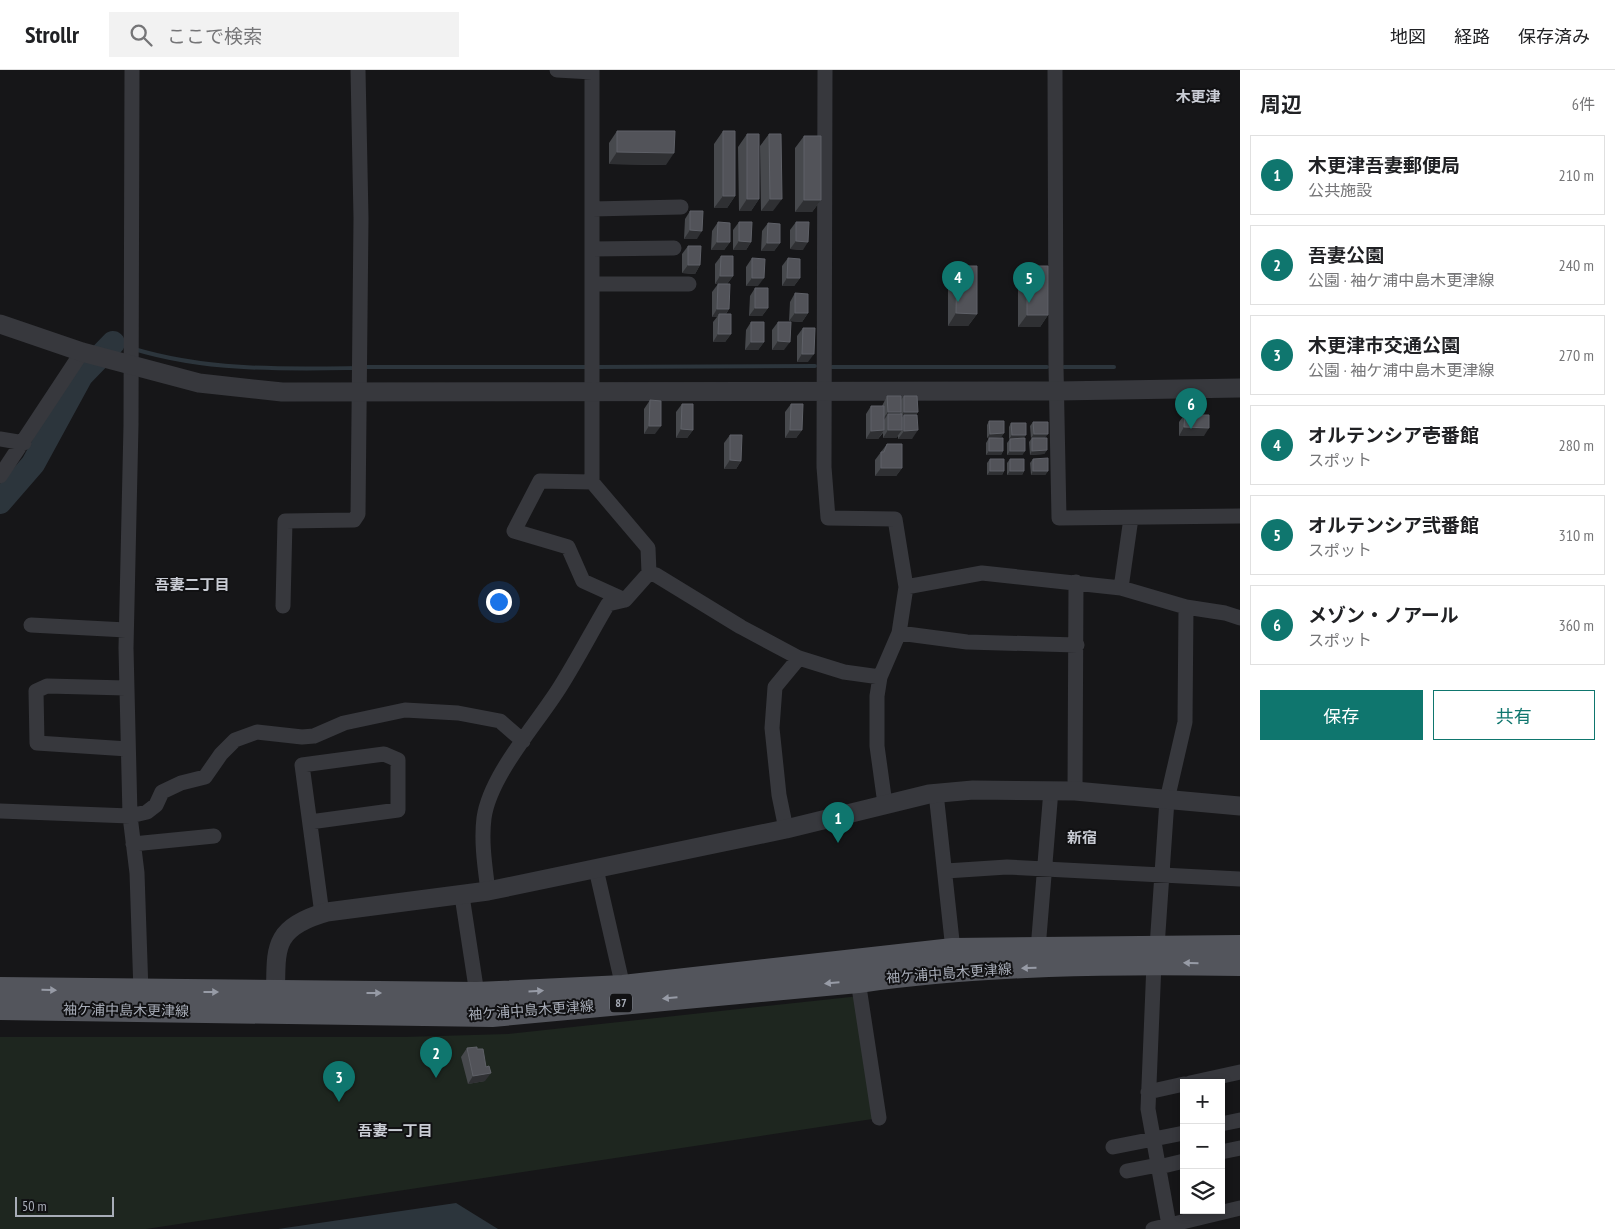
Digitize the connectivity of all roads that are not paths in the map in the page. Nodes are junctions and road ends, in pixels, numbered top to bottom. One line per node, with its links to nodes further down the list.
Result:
1 (132, 70): 15 (street)
2 (358, 70): 17 (street)
3 (557, 70): 6 (street)
4 (825, 70): 19 (street)
5 (1055, 70): 20 (street)
6 (592, 71): 8 (street)
7 (680, 207): 8 (street)
8 (592, 209): 10 (street)
9 (674, 248): 10 (street)
10 (592, 249): 11 (street)
11 (592, 284): 12 (street); 18 (street)
12 (689, 284)
13 (0, 324): 14 (street)
14 (82, 352): 15 (street); 22 (street)
15 (130, 365): 17 (street); 36 (street)
16 (1240, 388): 20 (street)
17 (360, 390): 18 (street); 32 (street)
18 (592, 390): 19 (street); 24 (street)
19 (825, 390): 20 (street); 29 (street)
20 (1057, 391): 26 (street)
21 (0, 439): 22 (street)
22 (24, 442): 23 (street)
23 (0, 476)
24 (592, 482): 27 (street); 31 (street)
25 (1240, 516): 26 (street)
26 (1131, 518): 30 (street)
27 (649, 573): 31 (street); 39 (street)
28 (1076, 582): 29 (street); 30 (street); 38 (street)
29 (906, 587): 37 (street)
30 (1120, 588): 33 (street)
31 (625, 600): 42 (street)
32 (283, 606)
33 (1186, 607): 34 (street); 47 (street)
34 (1240, 618)
35 (31, 625): 36 (street)
36 (126, 630): 41 (street)
37 (899, 632): 38 (street); 40 (street)
38 (1077, 645): 45 (street)
39 (799, 658): 40 (street); 53 (street)
40 (880, 677): 48 (street)
41 (126, 688): 43 (street); 43 (street)
42 (522, 741): 51 (street); 61 (street)
43 (128, 749): 51 (street)
44 (1051, 790): 45 (street); 46 (street); 57 (street)
45 (1075, 791): 47 (street)
46 (936, 793): 48 (street); 58 (street)
47 (1167, 800): 49 (street); 59 (street)
48 (885, 804): 53 (street)
49 (1240, 806)
50 (0, 811): 51 (street)
51 (130, 816): 55 (street)
52 (310, 822): 52 (street); 63 (street)
53 (786, 829): 56 (street)
54 (214, 836): 55 (street)
55 (134, 844): 72 (street)
56 (596, 869): 61 (street); 70 (street)
57 (1046, 869): 58 (street); 59 (street); 65 (street)
58 (946, 871): 66 (street)
59 (1162, 875): 60 (street); 67 (street)
60 (1240, 879)
61 (488, 891): 62 (street)
62 (462, 896): 63 (street); 73 (street)
63 (322, 914): 74 (street)
64 (1240, 947): 67 (main road, 袖ケ浦中島木更津線 / 87)
65 (1038, 949): 66 (main road, 袖ケ浦中島木更津線 / 87); 67 (main road, 袖ケ浦中島木更津線 / 87)
66 (953, 950): 69 (main road, 袖ケ浦中島木更津線 / 87)
67 (1155, 955): 68 (main road, 袖ケ浦中島木更津線 / 87, one-way to 67); 69 (main road, 袖ケ浦中島木更津線 / 87, one-way to 69); 79 (street)
68 (1240, 964)
69 (857, 971): 70 (main road, 袖ケ浦中島木更津線 / 87); 74 (main road, 袖ケ浦中島木更津線 / 87, one-way to 74); 80 (street)
70 (623, 986): 73 (main road, 袖ケ浦中島木更津線 / 87, one-way to 70)
71 (0, 988): 72 (main road, 袖ケ浦中島木更津線 / 87, one-way to 72)
72 (141, 992): 74 (main road, 袖ケ浦中島木更津線 / 87, one-way to 74)
73 (477, 994): 74 (main road, 袖ケ浦中島木更津線 / 87, one-way to 73)
74 (275, 1002): 75 (main road, 袖ケ浦中島木更津線 / 87)
75 (0, 1008)
76 (1240, 1072): 77 (street)
77 (1208, 1079)
78 (1180, 1085): 79 (street)
79 (1148, 1092): 84 (street)
80 (879, 1118)
81 (1240, 1120): 82 (street)
82 (1225, 1123)
83 (1180, 1134): 84 (street)
84 (1154, 1139): 85 (street); 89 (street)
85 (1114, 1146)
86 (1240, 1148): 87 (street)
87 (1225, 1151)
88 (1180, 1162): 89 (street)
89 (1159, 1166): 90 (street); 92 (street)
90 (1127, 1172)
91 (1240, 1208): 92 (street)
92 (1169, 1225): 93 (street)
93 (1153, 1229)

